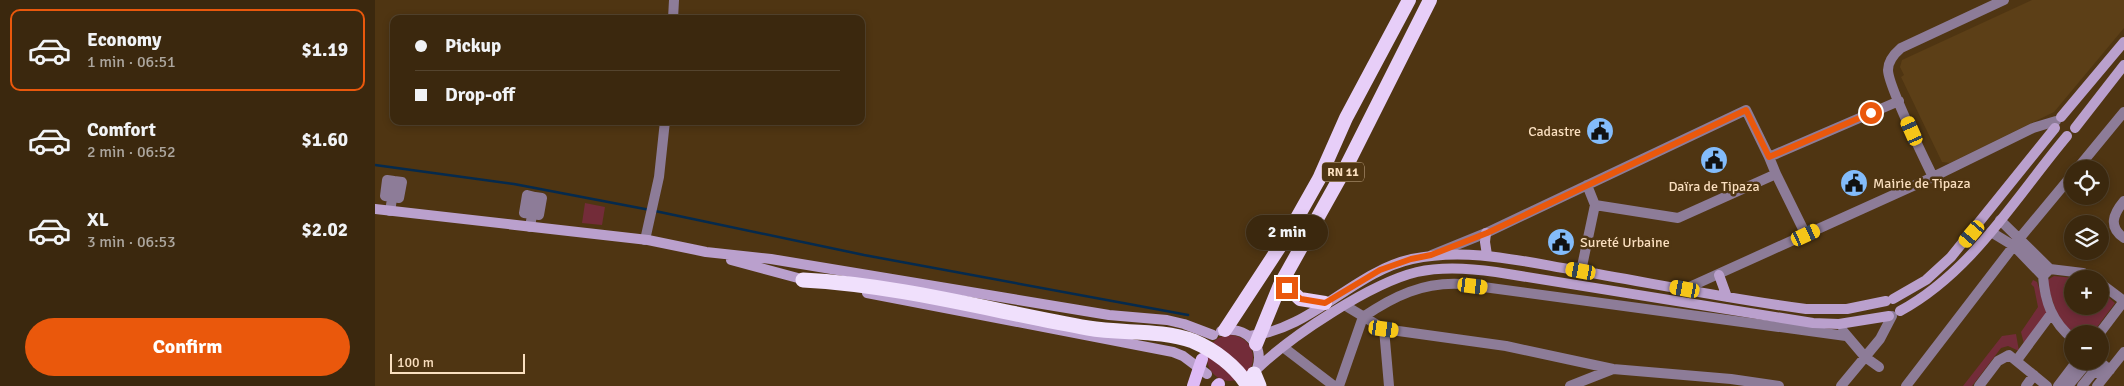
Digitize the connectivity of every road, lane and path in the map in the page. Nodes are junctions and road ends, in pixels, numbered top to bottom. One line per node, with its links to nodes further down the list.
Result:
1 (674, 0): 5 (street)
2 (1409, 0): 60 (highway, RN 11)
3 (1430, 0): 44 (highway, RN 11)
4 (2005, 0): 8 (street)
5 (673, 15)
6 (2124, 42): 10 (main road)
7 (2124, 66): 12 (main road)
8 (1899, 101): 14 (street); 17 (street)
9 (2124, 112): 15 (street)
10 (2057, 122): 12 (main road); 13 (main road); 17 (street); 49 (main road)
11 (664, 125): 32 (street)
12 (2075, 128): 13 (main road)
13 (2067, 136): 26 (main road)
14 (1769, 157): 16 (street); 19 (street)
15 (2084, 160)
16 (1776, 174): 23 (street); 30 (street)
17 (1933, 177): 30 (street)
18 (394, 181): 25 (street)
19 (1587, 185): 23 (street); 29 (street)
20 (2064, 185): 33 (street)
21 (535, 197): 27 (street)
22 (2124, 201): 31 (street)
23 (1595, 205): 38 (street)
24 (375, 208): 25 (main road)
25 (390, 211): 27 (main road)
26 (2000, 220): 28 (main road); 33 (street)
27 (530, 227): 32 (main road)
28 (1991, 232): 33 (street); 53 (main road)
29 (1487, 233): 36 (street); 37 (main road)
30 (1806, 235): 41 (street)
31 (2122, 237): 34 (street)
32 (645, 240): 35 (main road)
33 (2016, 243): 39 (street); 87 (street)
34 (2124, 245)
35 (706, 252): 42 (main road); 43 (main road)
36 (1431, 255): 37 (main road); 51 (main road)
37 (1487, 255): 38 (main road)
38 (1581, 271): 45 (main road)
39 (2047, 272): 40 (street); 54 (street)
40 (2064, 273)
41 (1719, 275): 45 (street); 47 (main road)
42 (862, 276): 48 (highway); 60 (main road)
43 (803, 280): 48 (highway); 67 (main road)
44 (1282, 282): 51 (highway); 62 (highway, RN 11)
45 (1685, 289): 47 (main road)
46 (2109, 290): 50 (street)
47 (1727, 296): 49 (main road)
48 (946, 300): 75 (highway)
49 (1890, 300): 53 (main road); 53 (main road)
50 (2124, 301): 57 (street)
51 (1325, 303): 62 (main road)
52 (1346, 306): 55 (street); 56 (main road); 63 (main road)
53 (1894, 314): 56 (main road); 65 (street)
54 (2051, 314): 59 (street); 66 (street)
55 (1363, 317): 58 (street); 61 (street); 81 (street)
56 (1839, 324): 61 (street)
57 (2106, 325)
58 (1384, 329): 69 (street); 82 (street)
59 (2064, 332)
60 (1219, 333): 62 (main road); 67 (main road, RN 11)
61 (1846, 336): 65 (street)
62 (1254, 338): 75 (main road, RN 11)
63 (1283, 346): 75 (main road); 80 (street)
64 (2124, 352): 74 (street)
65 (1865, 357): 68 (street); 86 (street)
66 (2017, 360): 72 (street); 88 (street)
67 (1203, 367): 76 (main road); 78 (main road, RN 11)
68 (1879, 367)
69 (1613, 369): 73 (street); 83 (street)
70 (2072, 370): 77 (street)
71 (2079, 370): 77 (street)
72 (2035, 375): 89 (street); 90 (street)
73 (1731, 378): 84 (street); 85 (street)
74 (2104, 378): 91 (street)
75 (1255, 379): 79 (main road)
76 (1221, 385)
77 (2063, 385)
78 (1193, 386)
79 (1236, 386)
80 (1334, 386)
81 (1339, 386)
82 (1389, 386)
83 (1570, 386)
84 (1718, 386)
85 (1779, 386)
86 (1841, 386)
87 (1906, 386)
88 (1979, 386)
89 (2026, 386)
90 (2047, 386)
91 (2082, 386)

